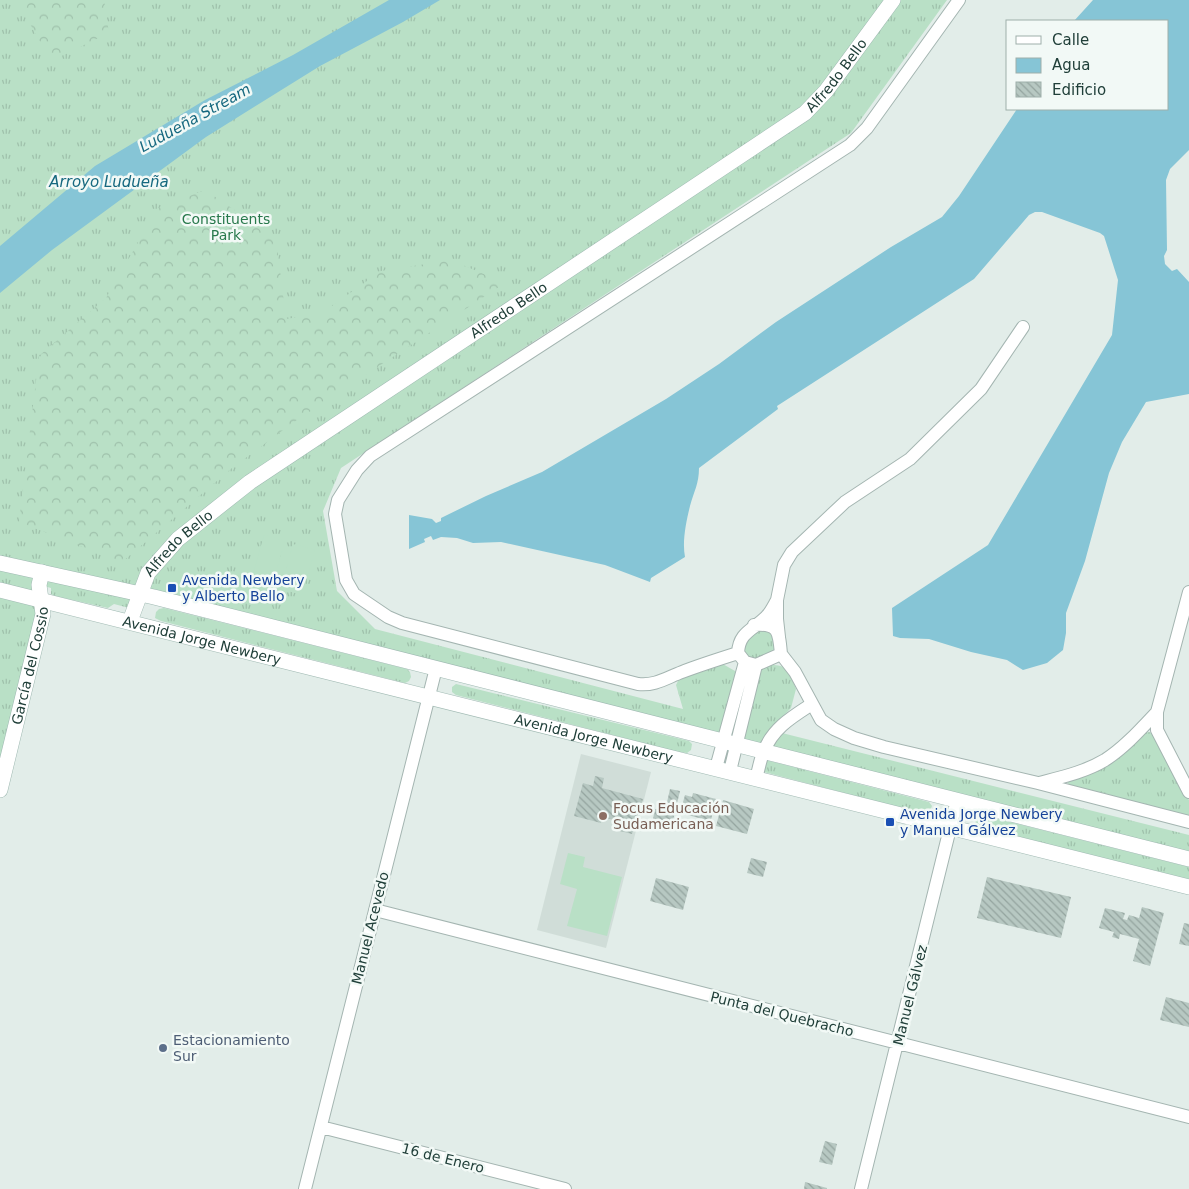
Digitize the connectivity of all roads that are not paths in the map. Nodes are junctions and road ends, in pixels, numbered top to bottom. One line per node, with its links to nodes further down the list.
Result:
1 (893, 0): 8 (main road, Alfredo Bello)
2 (959, 0): 15 (street)
3 (1023, 327): 10 (street)
4 (0, 563): 5 (main road, Avenida Jorge Newbery)
5 (42, 572): 8 (main road, Avenida Jorge Newbery); 9 (main road, García del Cossio)
6 (0, 590): 9 (main road, Avenida Jorge Newbery)
7 (1189, 592): 19 (street)
8 (140, 593): 11 (main road, Alfredo Bello); 16 (main road, Avenida Jorge Newbery)
9 (41, 599): 11 (main road, Avenida Jorge Newbery); 25 (main road, García del Cossio)
10 (777, 600): 12 (street); 13 (street)
11 (130, 621): 17 (main road, Avenida Jorge Newbery)
12 (754, 625): 13 (street); 15 (street)
13 (779, 637): 14 (street)
14 (781, 654): 15 (street); 18 (street)
15 (746, 660): 20 (street)
16 (436, 668): 17 (street, Manuel Acevedo); 20 (main road, Avenida Jorge Newbery)
17 (428, 696): 22 (main road, Avenida Jorge Newbery); 32 (street, Manuel Acevedo)
18 (812, 704): 21 (street); 24 (street)
19 (1157, 712): 24 (street); 26 (street)
20 (730, 742): 21 (main road, Avenida Jorge Newbery); 22 (street)
21 (764, 751): 23 (street); 27 (main road, Avenida Jorge Newbery)
22 (723, 770): 23 (main road, Avenida Jorge Newbery)
23 (756, 778): 29 (main road, Avenida Jorge Newbery)
24 (1038, 783): 28 (street)
25 (0, 790)
26 (1189, 792)
27 (957, 800): 29 (street, Manuel Gálvez); 30 (main road, Avenida Jorge Newbery)
28 (1189, 822)
29 (951, 827): 31 (main road, Avenida Jorge Newbery); 33 (street, Manuel Gálvez)
30 (1189, 859)
31 (1189, 887)
32 (375, 910): 33 (street, Punta del Quebracho); 35 (street, Manuel Acevedo)
33 (898, 1043): 34 (street, Punta del Quebracho); 38 (street, Manuel Gálvez)
34 (1189, 1117)
35 (320, 1127): 36 (street, Manuel Acevedo); 37 (street, 16 de Enero)
36 (305, 1189)
37 (565, 1189)
38 (861, 1189)

